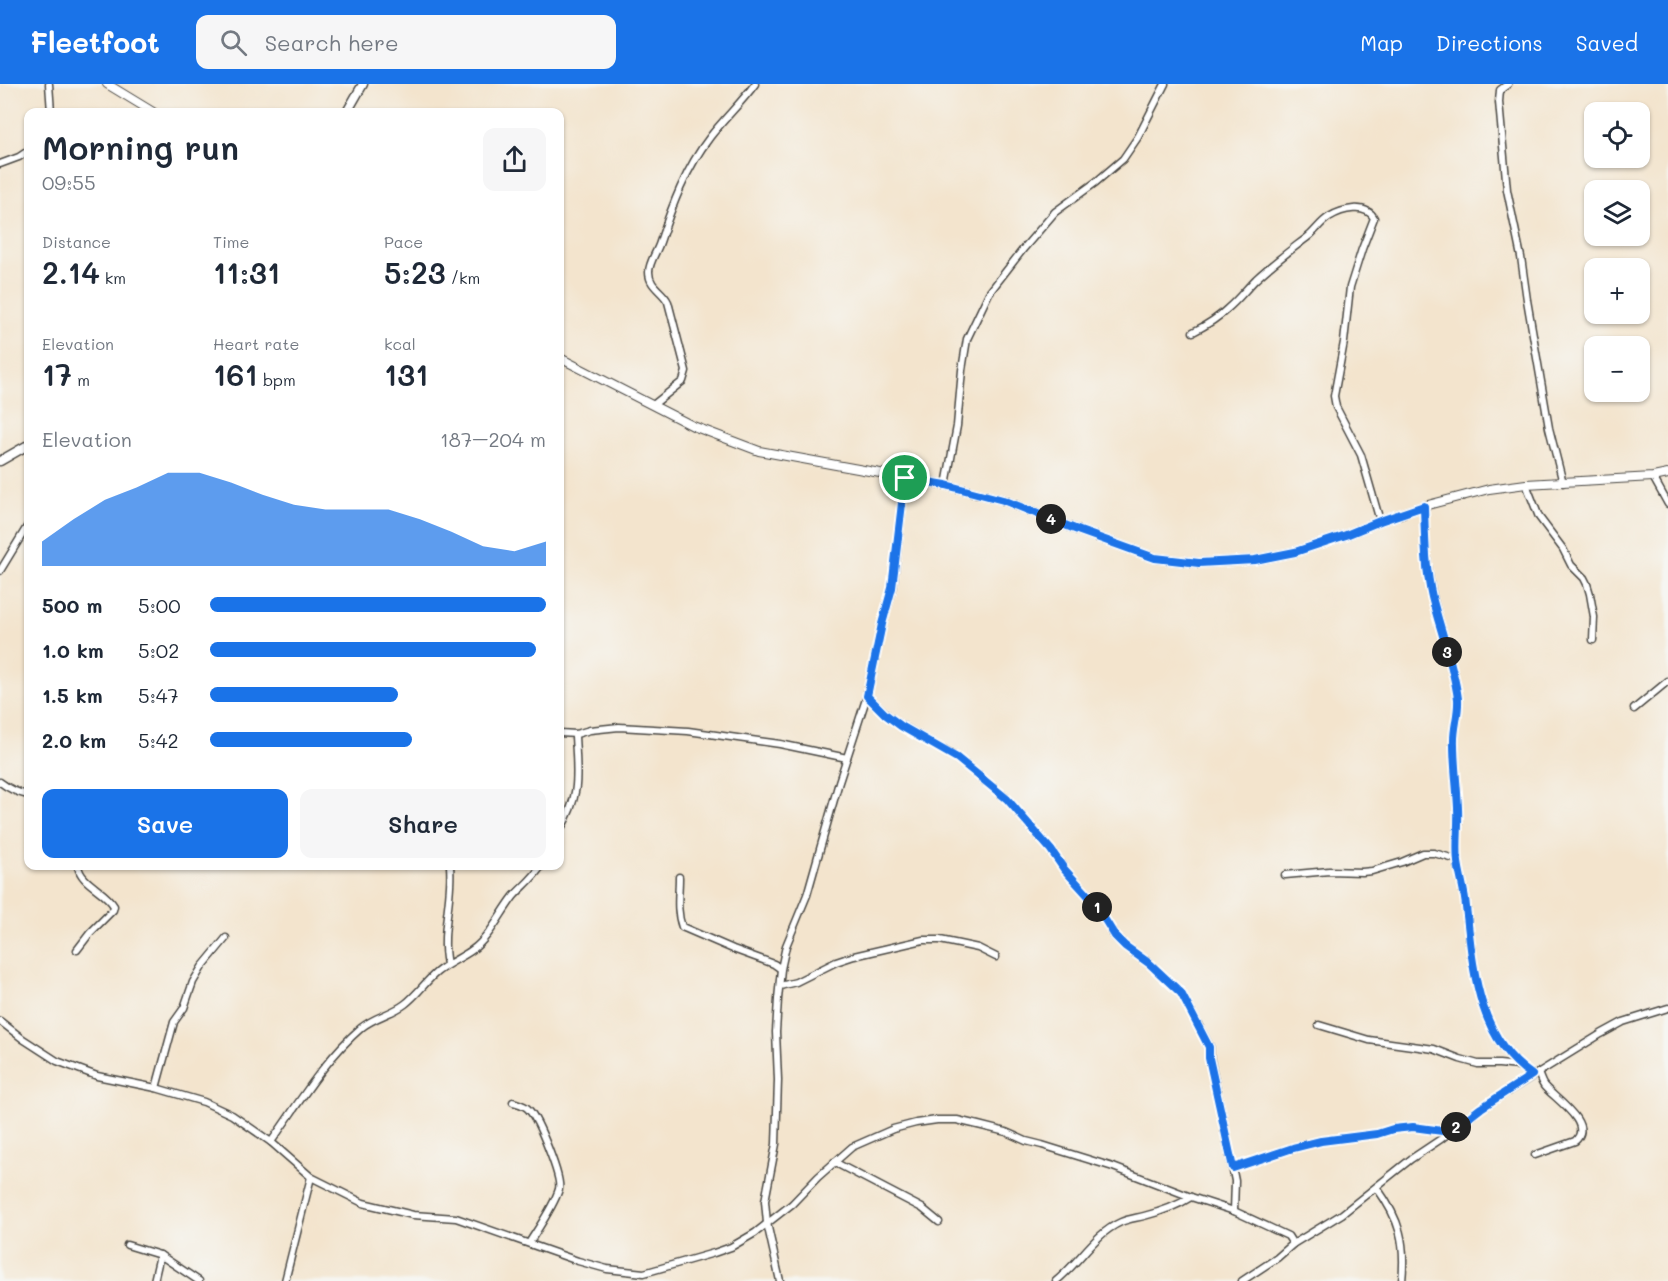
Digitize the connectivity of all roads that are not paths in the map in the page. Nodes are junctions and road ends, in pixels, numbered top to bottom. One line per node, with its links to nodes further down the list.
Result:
1 (49, 84): 7 (street)
2 (107, 84): 8 (street)
3 (363, 84): 9 (main road)
4 (755, 84): 14 (street)
5 (1164, 84): 22 (street)
6 (1508, 84): 20 (street)
7 (51, 108)
8 (146, 108)
9 (349, 108)
10 (24, 154): 11 (street)
11 (0, 164)
12 (1193, 332): 25 (street)
13 (564, 360): 14 (street)
14 (653, 405): 19 (street)
15 (24, 447): 16 (main road)
16 (0, 462)
17 (1668, 474): 18 (street)
18 (1653, 477): 20 (street); 23 (street)
19 (905, 478): 22 (street); 30 (street)
20 (1563, 483): 21 (street)
21 (1526, 484): 24 (street); 28 (street)
22 (946, 485): 25 (street)
23 (1668, 504)
24 (1424, 506): 25 (street); 38 (street)
25 (1380, 521)
26 (24, 532): 27 (street)
27 (0, 571)
28 (1593, 640)
29 (1668, 681): 31 (street)
30 (867, 696): 34 (street); 61 (street)
31 (1634, 709)
32 (564, 733): 33 (street)
33 (576, 734): 34 (street); 37 (street)
34 (847, 758): 48 (street)
35 (0, 782): 36 (street)
36 (24, 794)
37 (564, 822)
38 (1458, 860): 42 (street); 53 (street)
39 (79, 870): 45 (street)
40 (450, 870): 47 (street)
41 (538, 870): 47 (street)
42 (1285, 875)
43 (679, 877): 48 (street)
44 (226, 938): 55 (street)
45 (77, 950)
46 (996, 957): 49 (street)
47 (447, 964): 58 (street)
48 (781, 969): 49 (street)
49 (780, 986): 67 (street)
50 (1668, 1008): 54 (street)
51 (0, 1021): 55 (street)
52 (1319, 1025): 53 (street)
53 (1519, 1066): 54 (street)
54 (1535, 1074): 57 (street); 59 (street)
55 (156, 1088): 58 (street)
56 (513, 1102): 68 (street)
57 (1450, 1132): 61 (street); 63 (street)
58 (271, 1142): 62 (street)
59 (1535, 1155)
60 (834, 1162): 64 (street); 66 (street); 67 (street)
61 (1233, 1168): 65 (street)
62 (311, 1177): 68 (street); 74 (street)
63 (1377, 1188): 69 (street); 78 (street)
64 (1191, 1197): 65 (street); 76 (street)
65 (1234, 1211): 69 (street)
66 (939, 1221)
67 (767, 1223): 68 (street); 75 (street)
68 (530, 1243)
69 (1293, 1244): 77 (street)
70 (127, 1245): 71 (street)
71 (160, 1255): 72 (street); 73 (street)
72 (154, 1281)
73 (199, 1281)
74 (285, 1281)
75 (780, 1281)
76 (1056, 1281)
77 (1242, 1281)
78 (1402, 1281)

